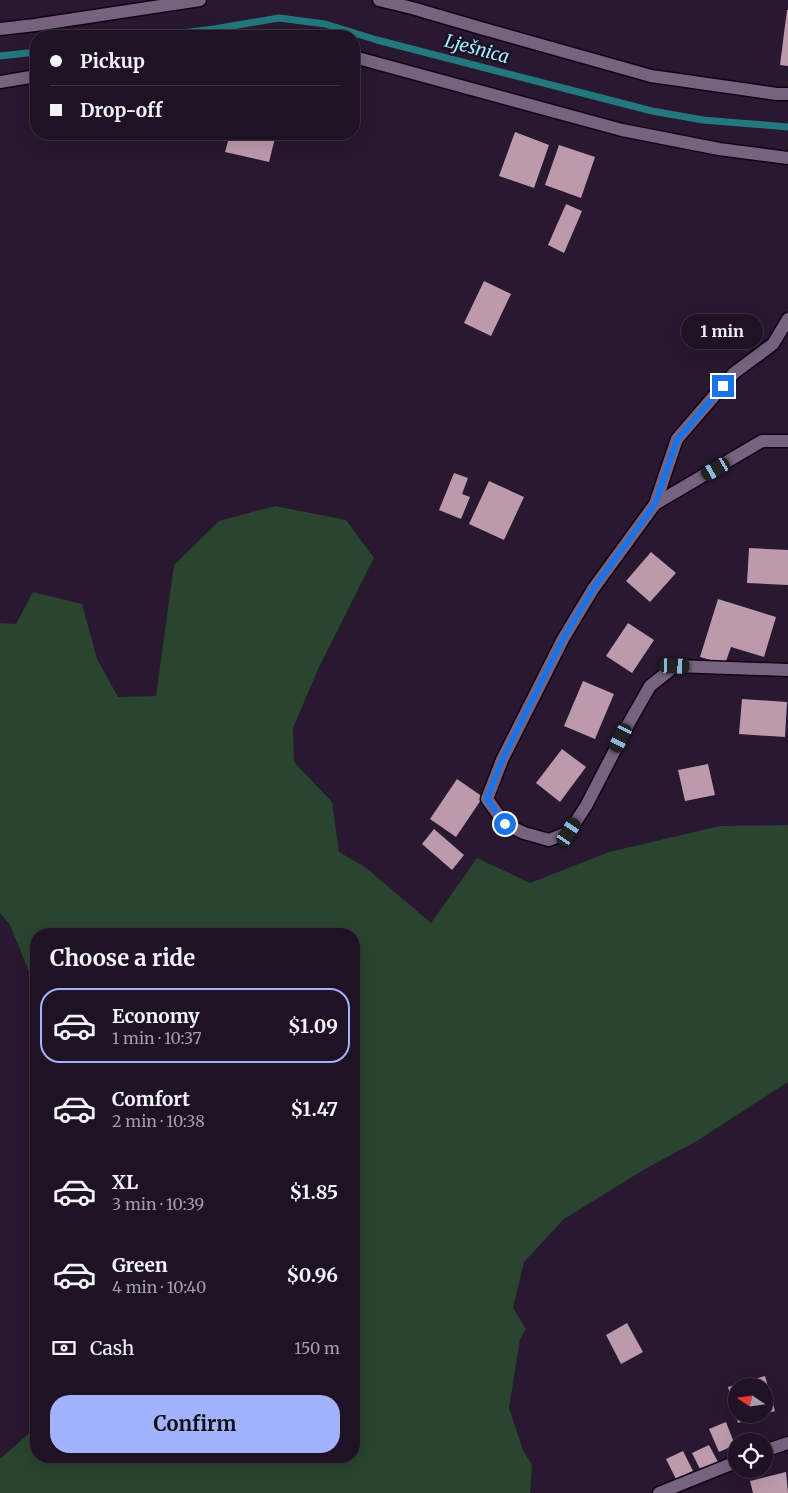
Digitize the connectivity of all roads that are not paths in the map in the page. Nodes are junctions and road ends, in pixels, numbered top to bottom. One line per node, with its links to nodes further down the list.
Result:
1 (200, 0): 3 (street)
2 (380, 0): 7 (street)
3 (0, 29)
4 (360, 60): 8 (street)
5 (30, 77): 6 (street)
6 (0, 82)
7 (788, 94)
8 (788, 158)
9 (788, 319): 11 (street)
10 (788, 441): 11 (street)
11 (655, 504): 12 (street)
12 (788, 670)
13 (788, 1443): 14 (street)
14 (773, 1449)
15 (728, 1465): 16 (street)
16 (659, 1493)

